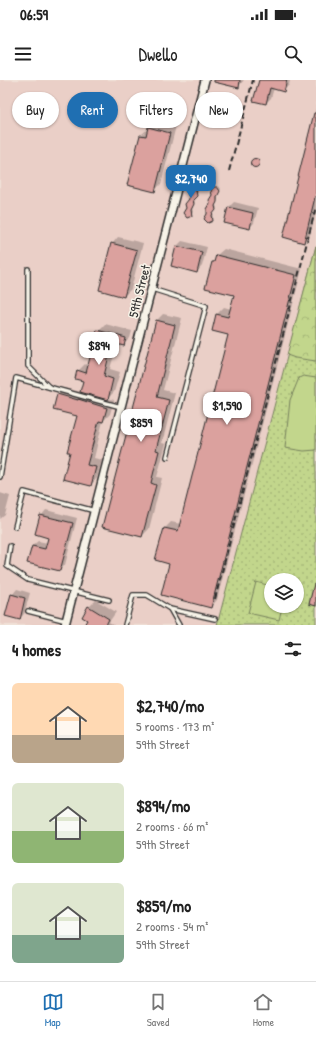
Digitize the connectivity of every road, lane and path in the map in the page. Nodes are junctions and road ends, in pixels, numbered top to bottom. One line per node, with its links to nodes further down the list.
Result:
1 (205, 80): 3 (street, 59th Street)
2 (28, 269): 4 (lane)
3 (152, 290): 5 (street, 59th Street); 6 (lane)
4 (50, 388): 5 (lane); 7 (lane)
5 (122, 407): 8 (street, 59th Street)
6 (166, 457)
7 (0, 477)
8 (95, 510): 9 (lane); 11 (street, 59th Street)
9 (14, 527)
10 (10, 546): 11 (lane)
11 (74, 591): 12 (lane); 16 (street, 59th Street)
12 (109, 600)
13 (170, 609): 15 (lane); 17 (lane); 18 (lane)
14 (28, 611): 16 (lane)
15 (215, 619)
16 (66, 623)
17 (124, 625)
18 (179, 625)

